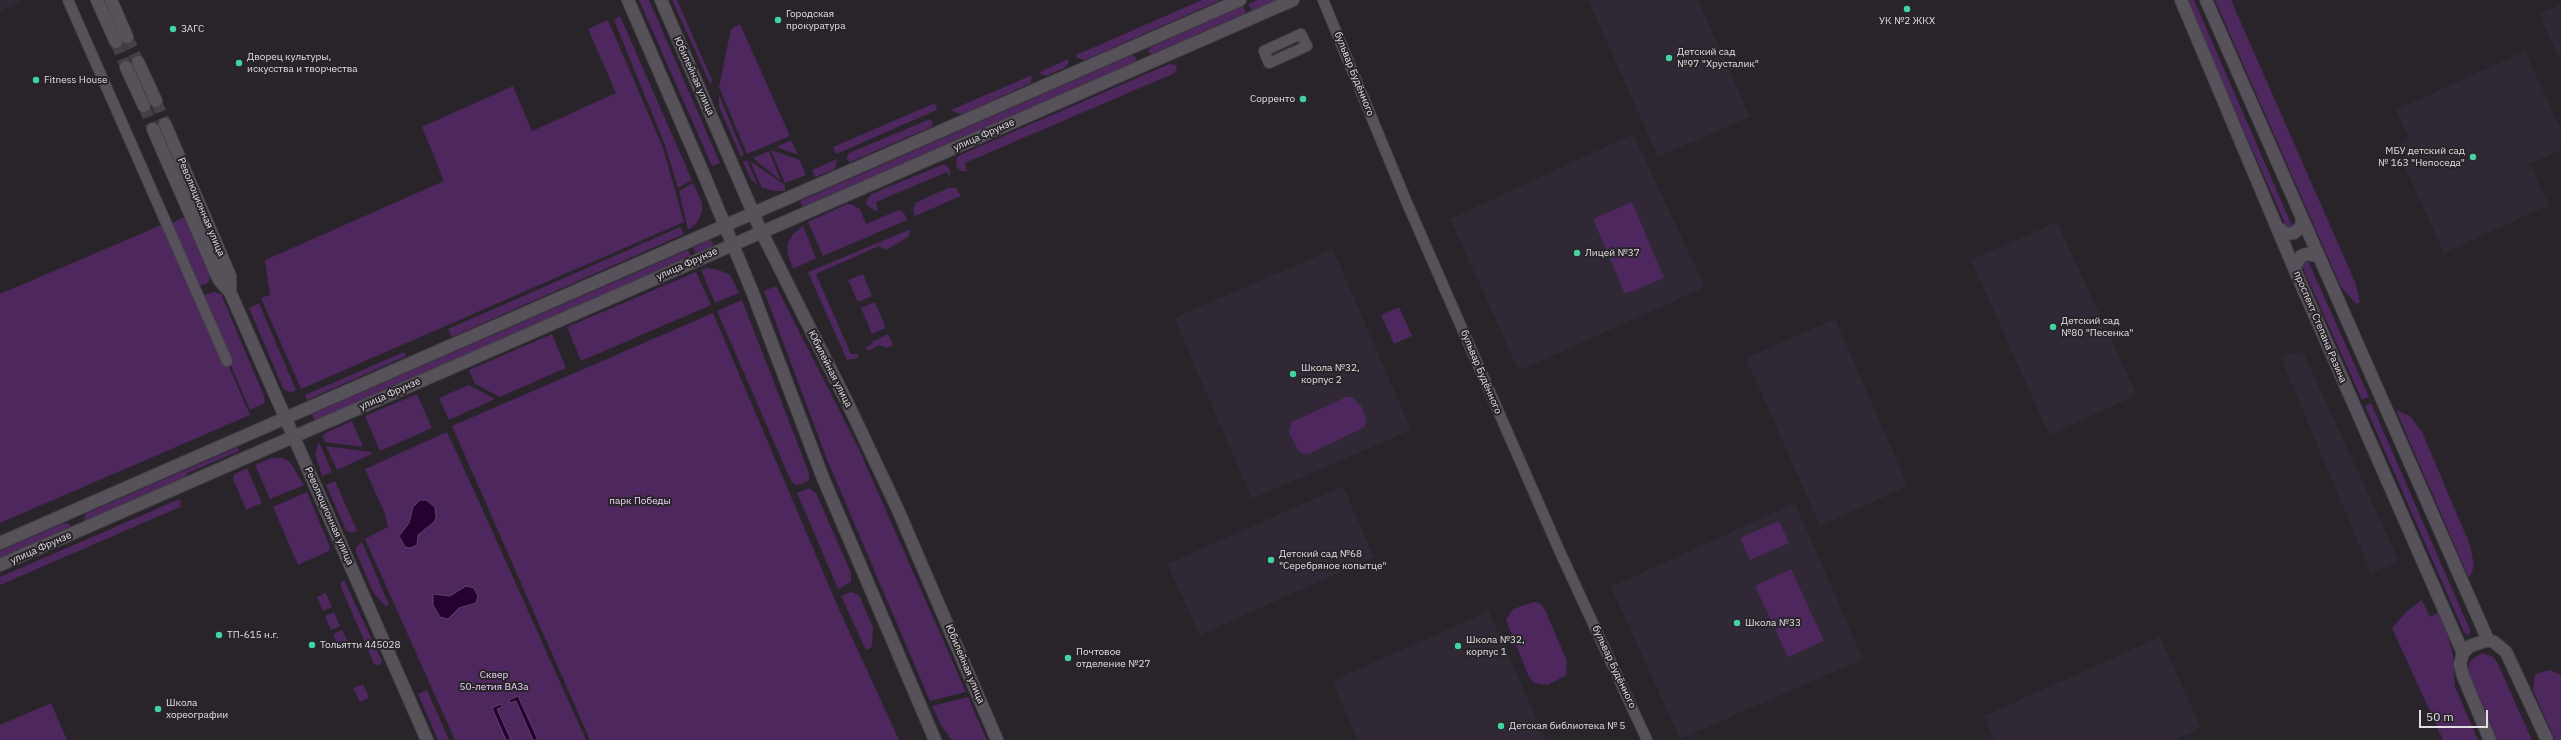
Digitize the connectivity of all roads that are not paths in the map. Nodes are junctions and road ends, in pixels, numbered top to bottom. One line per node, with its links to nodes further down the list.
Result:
1 (68, 0): 30 (street)
2 (97, 0): 12 (main road)
3 (110, 0): 11 (main road)
4 (628, 0): 23 (main road)
5 (661, 0): 21 (main road, Юбилейная улица)
6 (1240, 0): 13 (main road, улица Фрунзе)
7 (1293, 0): 15 (main road, улица Фрунзе)
8 (1323, 0): 43 (street, бульвар Будённого)
9 (2181, 0): 24 (main road, проспект Степана Разина)
10 (2206, 0): 22 (main road)
11 (127, 37)
12 (116, 42)
13 (1139, 45): 15 (main road); 21 (main road, улица Фрунзе)
14 (138, 62): 17 (main road)
15 (1147, 63): 25 (main road, улица Фрунзе)
16 (126, 67): 18 (main road)
17 (156, 101)
18 (144, 106)
19 (165, 124): 29 (main road, Революционная улица)
20 (153, 129): 29 (main road, Революционная улица)
21 (753, 213): 23 (main road, улица Фрунзе); 25 (main road, Юбилейная улица)
22 (2302, 220): 24 (main road); 27 (main road)
23 (725, 225): 26 (main road); 31 (main road, улица Фрунзе)
24 (2280, 229): 28 (main road, проспект Степана Разина)
25 (761, 231): 26 (main road, улица Фрунзе); 42 (main road, Юбилейная улица)
26 (732, 244): 32 (main road, улица Фрунзе); 39 (main road)
27 (2318, 256): 28 (main road); 37 (main road)
28 (2294, 268): 38 (main road, проспект Степана Разина)
29 (230, 292): 31 (main road, Революционная улица)
30 (227, 361)
31 (286, 417): 32 (main road, Революционная улица); 33 (main road, улица Фрунзе)
32 (294, 437): 34 (main road, улица Фрунзе); 40 (main road, Революционная улица)
33 (73, 511): 34 (main road, улица Фрунзе); 35 (main road, улица Фрунзе)
34 (81, 530): 36 (main road, улица Фрунзе)
35 (0, 543)
36 (0, 566)
37 (2488, 640): 38 (main road); 45 (main road)
38 (2463, 652): 44 (main road, проспект Степана Разина)
39 (932, 735): 41 (main road)
40 (427, 740)
41 (941, 740)
42 (997, 740)
43 (1647, 740)
44 (2490, 740)
45 (2546, 740)

